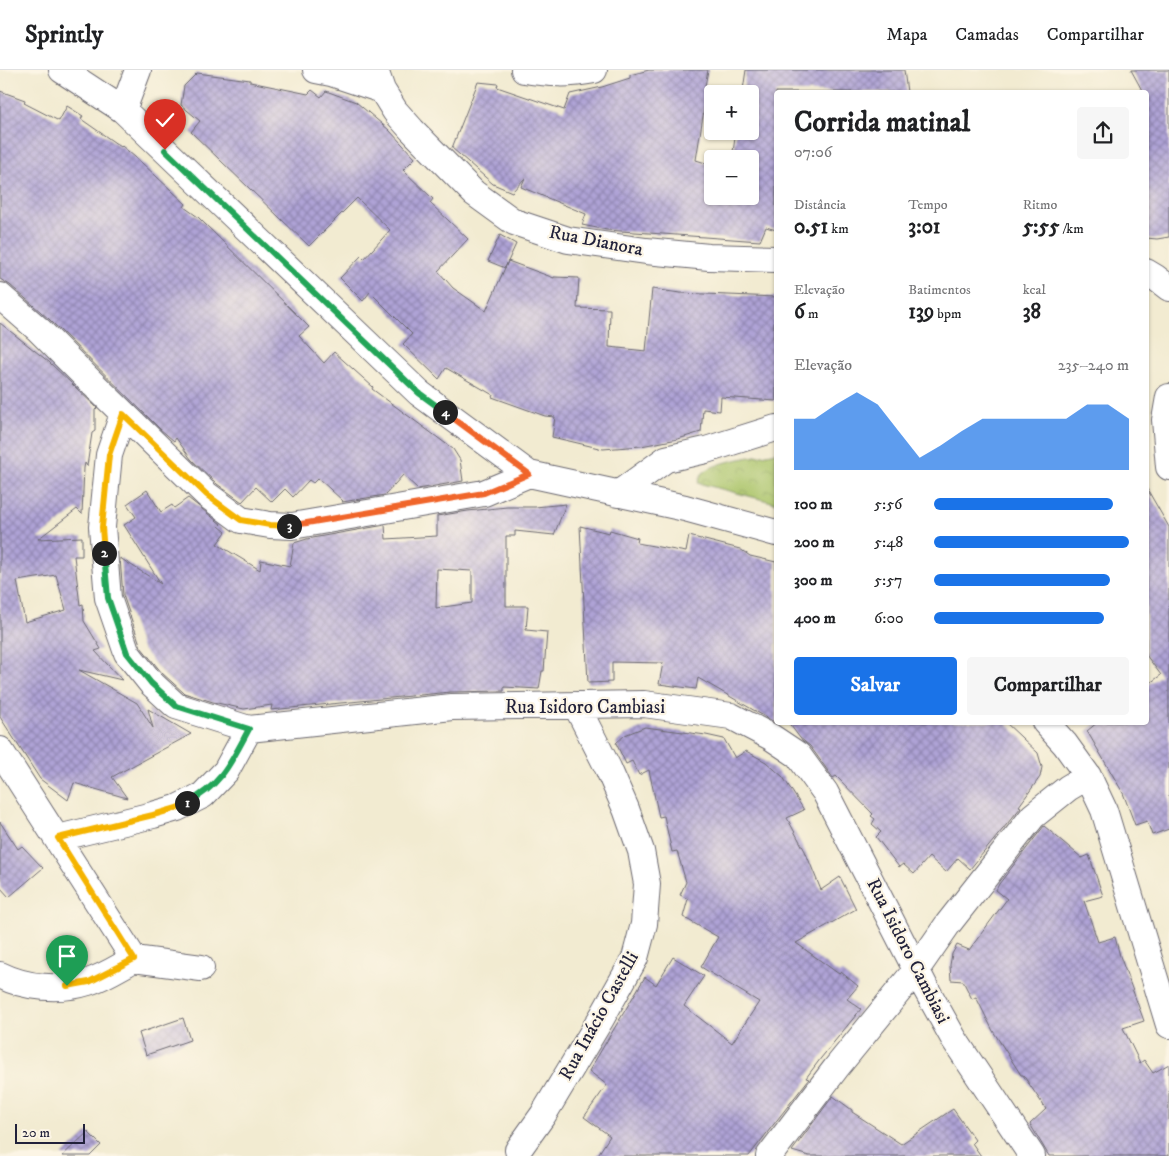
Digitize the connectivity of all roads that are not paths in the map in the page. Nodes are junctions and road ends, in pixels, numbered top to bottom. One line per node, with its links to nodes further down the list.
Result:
1 (62, 70): 7 (street)
2 (138, 70): 7 (street)
3 (316, 70): 6 (street)
4 (524, 70): 5 (street)
5 (594, 70)
6 (378, 80): 8 (street, Rua Dianora)
7 (123, 110): 16 (street)
8 (774, 259)
9 (1149, 274): 10 (street)
10 (1169, 288)
11 (0, 296): 13 (street)
12 (1169, 397): 15 (street)
13 (123, 414): 16 (street); 21 (street)
14 (774, 429): 17 (street)
15 (1169, 467)
16 (529, 474): 17 (street)
17 (618, 494): 18 (street)
18 (774, 532)
19 (576, 704): 21 (street, Rua Isidoro Cambiasi); 27 (street, Rua Isidoro Cambiasi); 31 (street, Rua Inácio Castelli)
20 (1048, 725): 23 (street)
21 (249, 729): 24 (street)
22 (0, 750): 24 (street)
23 (1088, 776): 27 (street); 29 (street)
24 (58, 838): 25 (street)
25 (134, 959): 26 (street); 28 (street)
26 (201, 968)
27 (916, 970): 32 (street); 33 (street, Rua Isidoro Cambiasi)
28 (0, 975)
29 (1163, 985): 30 (street)
30 (1169, 1025)
31 (518, 1150)
32 (769, 1156)
33 (1032, 1156)

